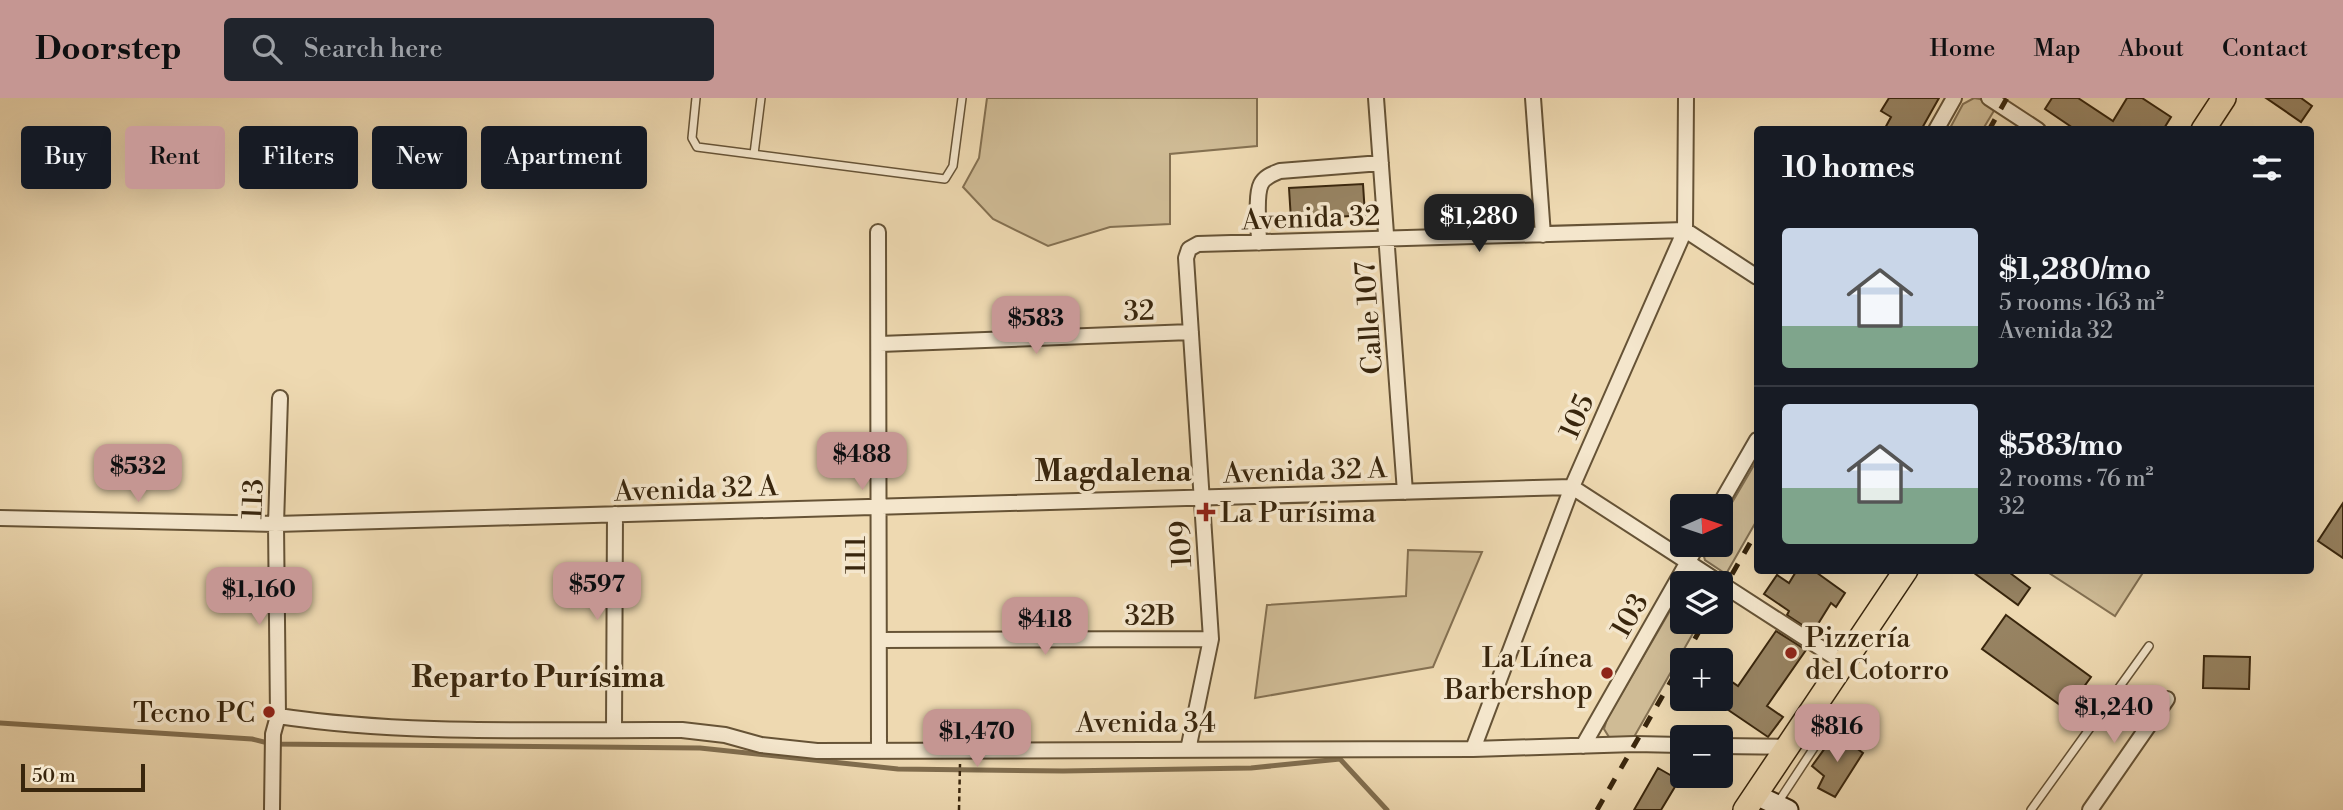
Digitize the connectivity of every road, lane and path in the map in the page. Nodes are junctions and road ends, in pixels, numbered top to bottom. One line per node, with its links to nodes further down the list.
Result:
1 (696, 98): 13 (lane)
2 (761, 98): 13 (lane)
3 (962, 98): 13 (lane)
4 (1376, 98): 14 (street, Calle 107)
5 (1533, 98): 17 (street)
6 (1686, 98): 15 (street, 105)
7 (1954, 98): 10 (street)
8 (1990, 98): 11 (street)
9 (2224, 98): 12 (main road)
10 (1938, 126)
11 (2032, 126)
12 (2206, 126)
13 (754, 154)
14 (1381, 163): 18 (street, Calle 107); 19 (street)
15 (1685, 230): 17 (street, Avenida 32); 21 (street); 26 (street, 105)
16 (878, 232): 23 (street, 111)
17 (1543, 235): 18 (street, Avenida 32)
18 (1387, 239): 19 (street, Avenida 32); 27 (street, Calle 107)
19 (1259, 243): 20 (street, Avenida 32)
20 (1189, 249): 22 (street, 109)
21 (1754, 275)
22 (1191, 332): 23 (street, 32); 29 (street, 109)
23 (880, 344): 30 (street, 111)
24 (280, 398): 33 (street, 113)
25 (1754, 445): 28 (street)
26 (1572, 487): 27 (street, Avenida 32 A); 35 (street); 51 (street, 105)
27 (1405, 492): 29 (street, Avenida 32 A)
28 (1727, 494)
29 (1202, 498): 30 (street, Avenida 32 A); 39 (street, 109)
30 (880, 507): 31 (street, Avenida 32 A); 40 (street, 111)
31 (615, 514): 33 (street, Avenida 32 A); 46 (street)
32 (0, 518): 33 (street, Avenida 32 A)
33 (276, 524): 45 (street, 113)
34 (1691, 557): 35 (street, 103)
35 (1688, 562): 36 (street); 48 (street, 103)
36 (1702, 571)
37 (1903, 574): 42 (main road)
38 (1733, 591): 42 (street)
39 (1211, 639): 40 (street, 32B); 52 (street, 109)
40 (880, 640): 53 (street, 111)
41 (2149, 646): 58 (lane)
42 (1844, 663): 43 (main road)
43 (1825, 693): 50 (main road); 55 (lane)
44 (2167, 699): 59 (street)
45 (278, 716): 46 (street, Avenida 34); 56 (street, 113)
46 (614, 729): 53 (street, Avenida 34)
47 (1670, 745): 48 (street, Avenida 34)
48 (1583, 746): 51 (street, Avenida 34)
49 (1733, 746): 50 (street)
50 (1790, 747): 55 (main road)
51 (1474, 748): 52 (street, Avenida 34)
52 (1188, 750): 53 (street, Avenida 34)
53 (879, 751)
54 (960, 758): 57 (path)
55 (1766, 805)
56 (272, 810)
57 (959, 810)
58 (2031, 810)
59 (2090, 810)

